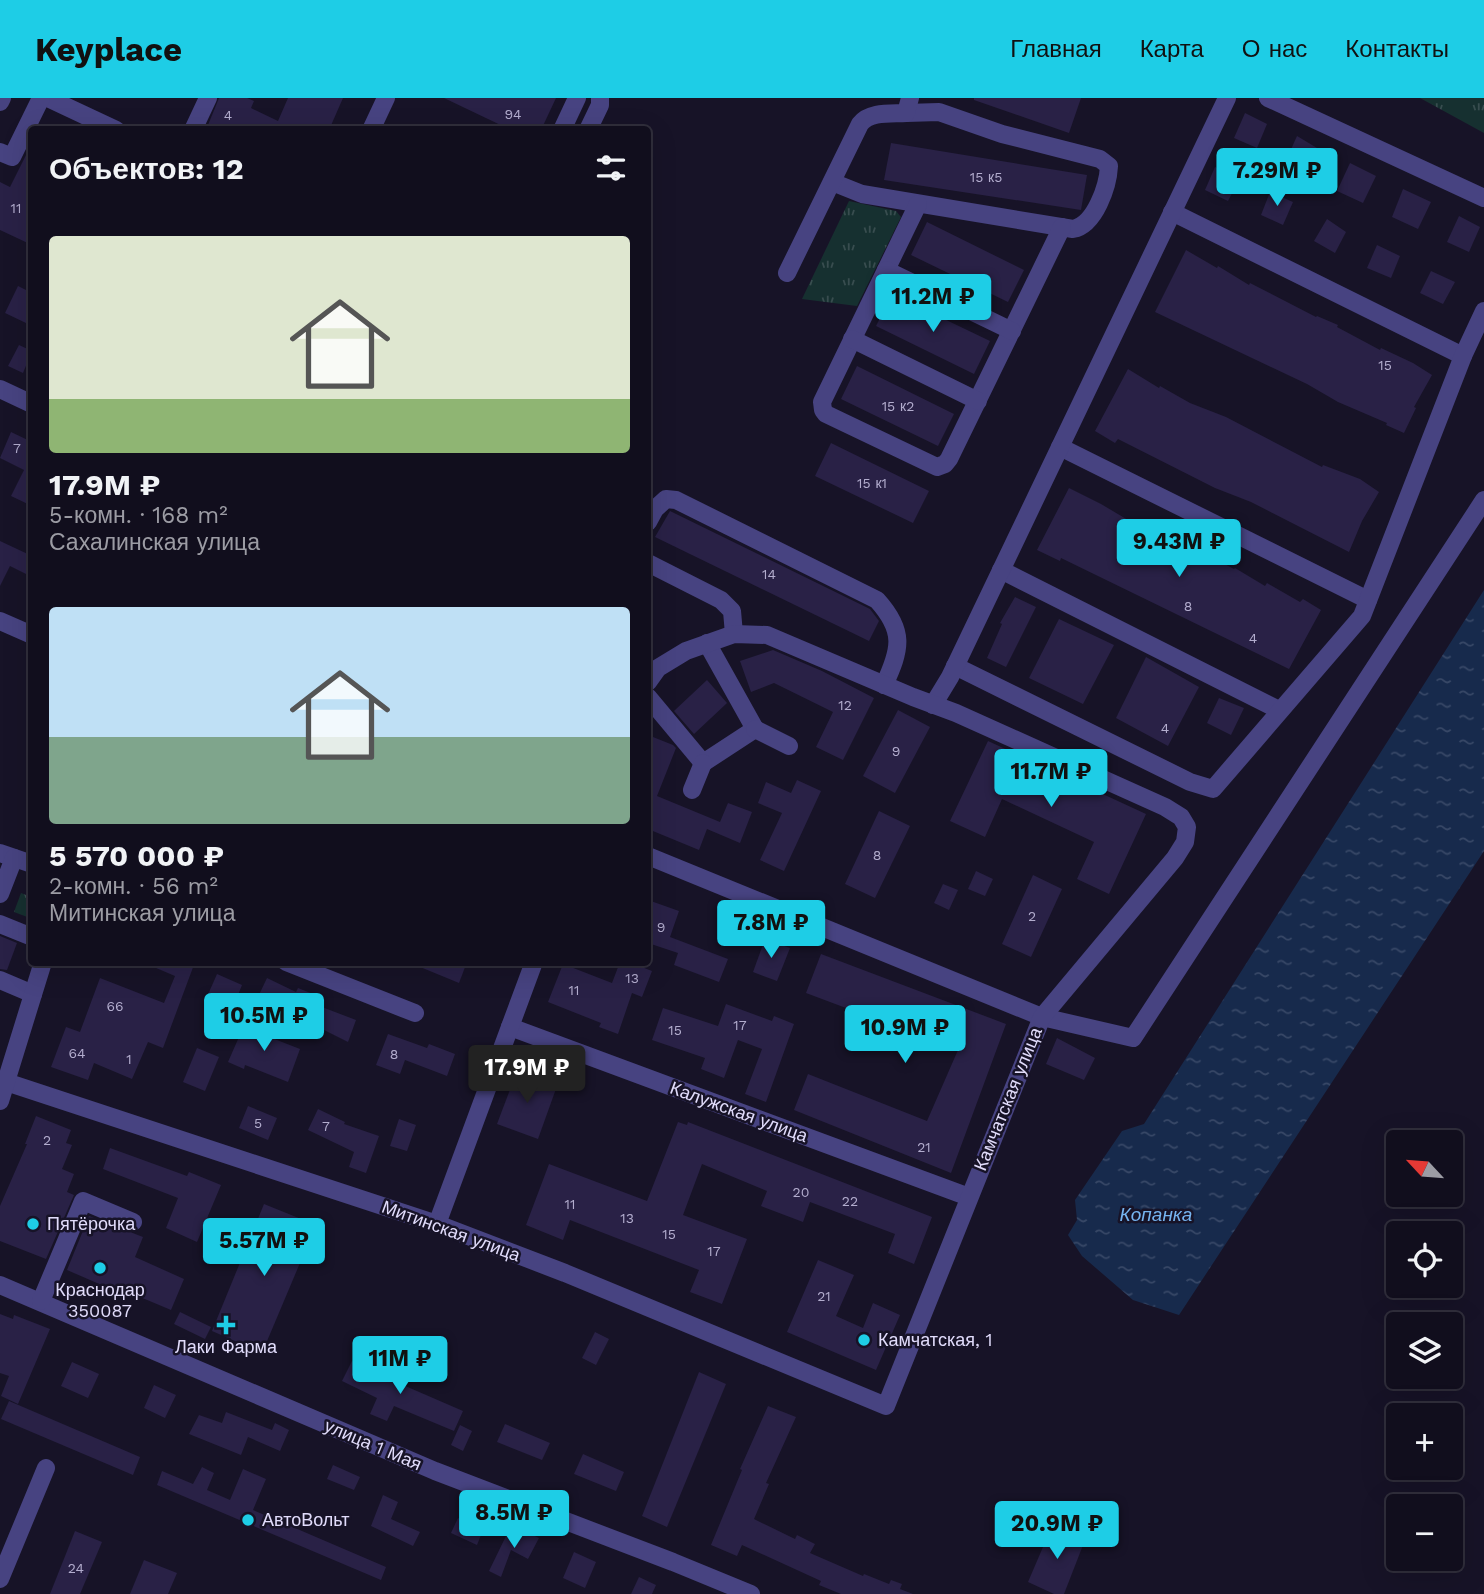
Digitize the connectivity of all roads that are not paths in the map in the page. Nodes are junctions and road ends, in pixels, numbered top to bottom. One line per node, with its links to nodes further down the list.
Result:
1 (41, 98): 15 (street)
2 (48, 98): 10 (street)
3 (208, 98): 11 (street)
4 (386, 98): 12 (street)
5 (577, 98): 13 (street)
6 (600, 98): 14 (street)
7 (1227, 98): 19 (street)
8 (1268, 98): 17 (street)
9 (908, 106): 16 (street); 20 (street)
10 (108, 126)
11 (195, 126)
12 (373, 126)
13 (564, 126)
14 (590, 126)
15 (0, 152)
16 (832, 182): 18 (street); 22 (street)
17 (1484, 198)
18 (918, 204): 20 (street); 21 (street)
19 (1172, 212): 26 (street); 30 (street)
20 (1062, 227): 24 (street)
21 (886, 270): 24 (street); 25 (street)
22 (787, 273)
23 (1484, 311): 26 (street)
24 (1012, 331): 28 (street)
25 (852, 339): 28 (street); 28 (street)
26 (1462, 356): 35 (street)
27 (0, 389): 29 (street)
28 (978, 401)
29 (28, 402)
30 (1060, 447): 34 (street); 35 (street)
31 (1484, 500): 62 (street)
32 (651, 516): 42 (street)
33 (651, 565): 38 (street)
34 (1001, 570): 40 (street); 45 (street)
35 (1368, 600): 45 (street)
36 (0, 621): 37 (street)
37 (28, 633)
38 (734, 634): 39 (street); 42 (street)
39 (707, 643): 41 (street); 46 (street)
40 (955, 666): 44 (street); 45 (street)
41 (651, 678)
42 (884, 685): 44 (street)
43 (651, 702): 48 (street)
44 (933, 705): 62 (street, Камчатская улица)
45 (1279, 710)
46 (755, 729): 47 (street); 48 (street)
47 (789, 746)
48 (703, 763): 49 (street)
49 (692, 790)
50 (7, 856): 52 (street); 53 (street)
51 (651, 857): 62 (street)
52 (28, 863)
53 (0, 894)
54 (0, 925): 55 (street)
55 (28, 936)
56 (42, 966): 60 (street)
57 (296, 966): 61 (street)
58 (533, 966): 63 (street)
59 (0, 980): 60 (street)
60 (33, 994): 64 (street)
61 (415, 1013)
62 (1042, 1017): 65 (street, Камчатская улица)
63 (510, 1027): 65 (street, Калужская улица); 67 (street)
64 (3, 1093): 67 (street, Митинская улица)
65 (969, 1197): 70 (street, Камчатская улица)
66 (133, 1222): 69 (street)
67 (437, 1224): 70 (street, Митинская улица)
68 (0, 1285): 69 (street, улица 1 Мая)
69 (41, 1301): 73 (street, улица 1 Мая)
70 (886, 1406)
71 (46, 1468): 72 (street)
72 (0, 1579)
73 (751, 1594)

